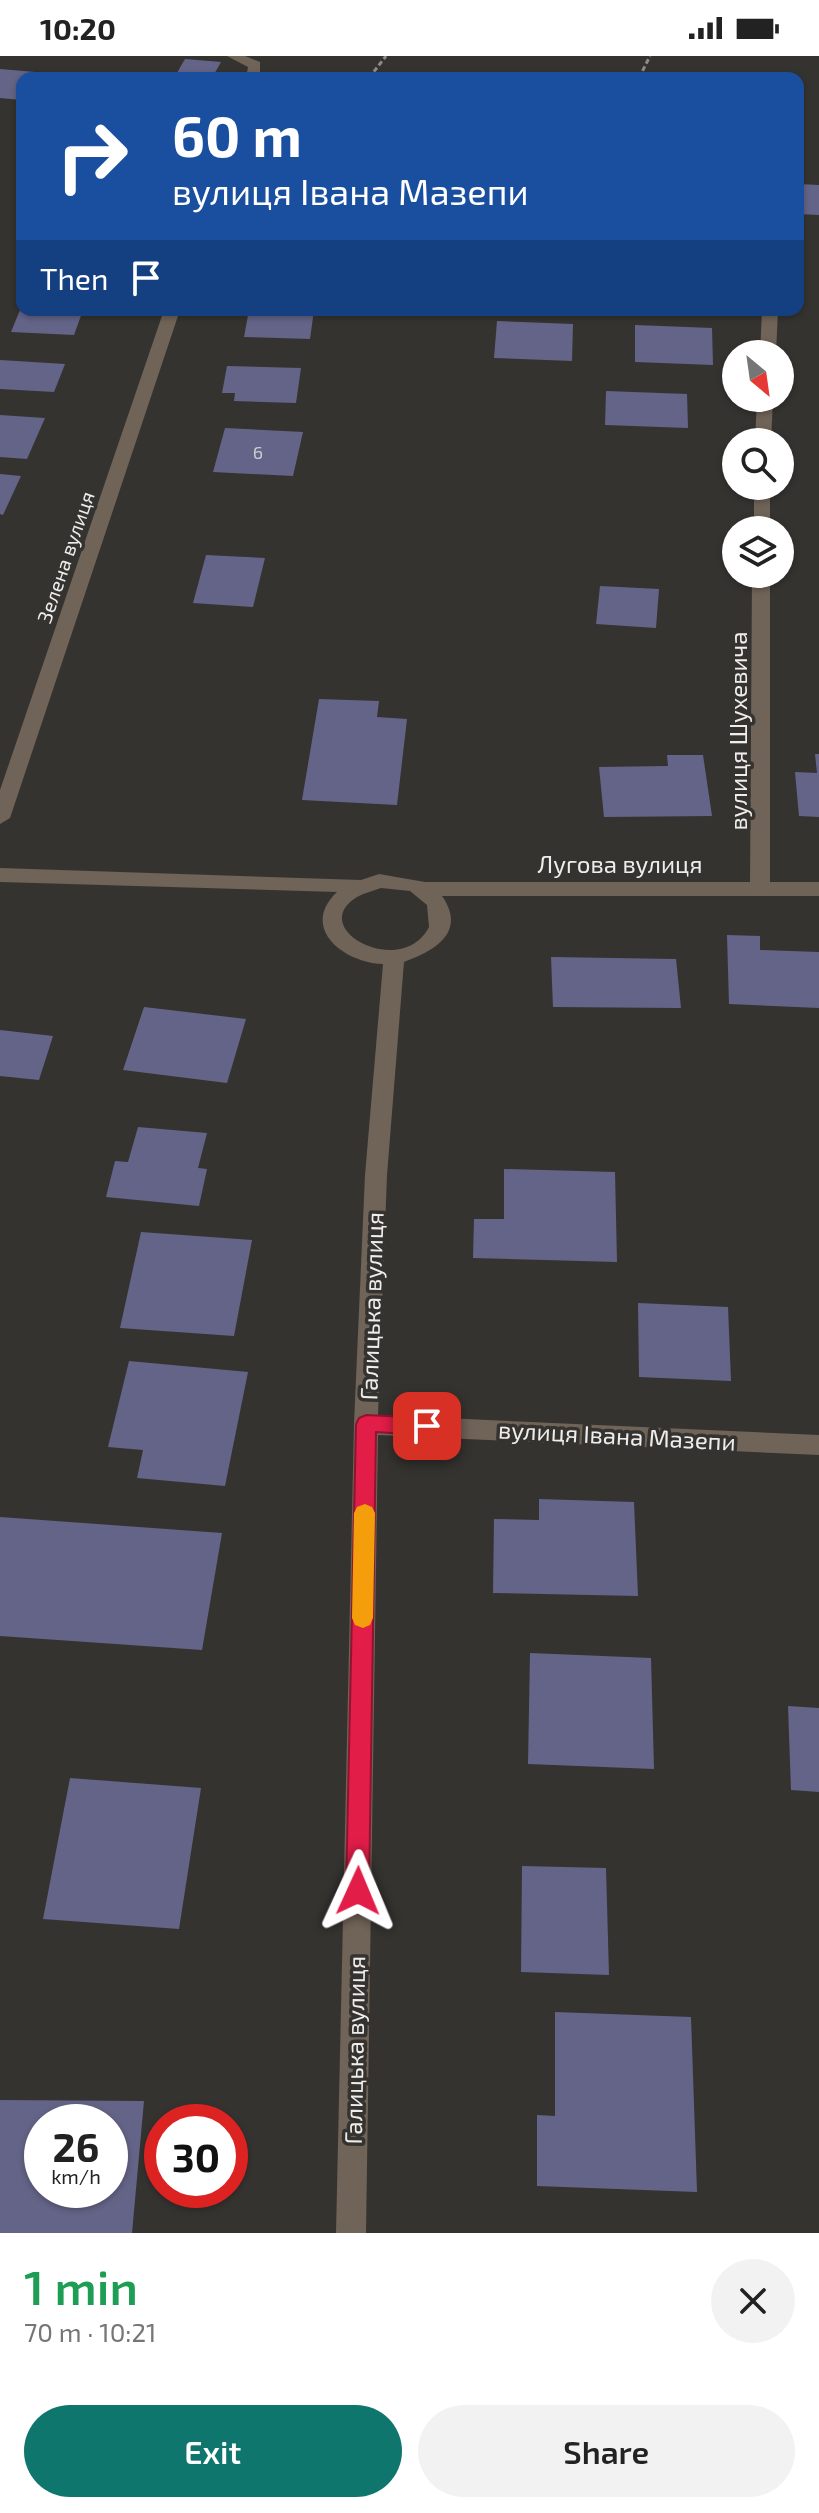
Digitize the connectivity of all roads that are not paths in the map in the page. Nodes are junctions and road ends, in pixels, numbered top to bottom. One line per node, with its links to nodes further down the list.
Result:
1 (234, 56): 2 (street)
2 (254, 72)
3 (170, 316): 7 (street, Зелена вулиця)
4 (770, 316): 5 (street)
5 (769, 340)
6 (761, 588): 11 (street, вулиця Шухевича)
7 (0, 818)
8 (0, 875): 9 (street)
9 (358, 886): 10 (street); 13 (street)
10 (422, 889): 11 (street, Лугова вулиця); 13 (street)
11 (760, 889): 12 (street, Лугова вулиця)
12 (819, 889)
13 (394, 956): 14 (street, Галицька вулиця)
14 (366, 1424): 15 (street, вулиця Івана Мазепи); 16 (street, Галицька вулиця)
15 (819, 1445)
16 (351, 2233)

